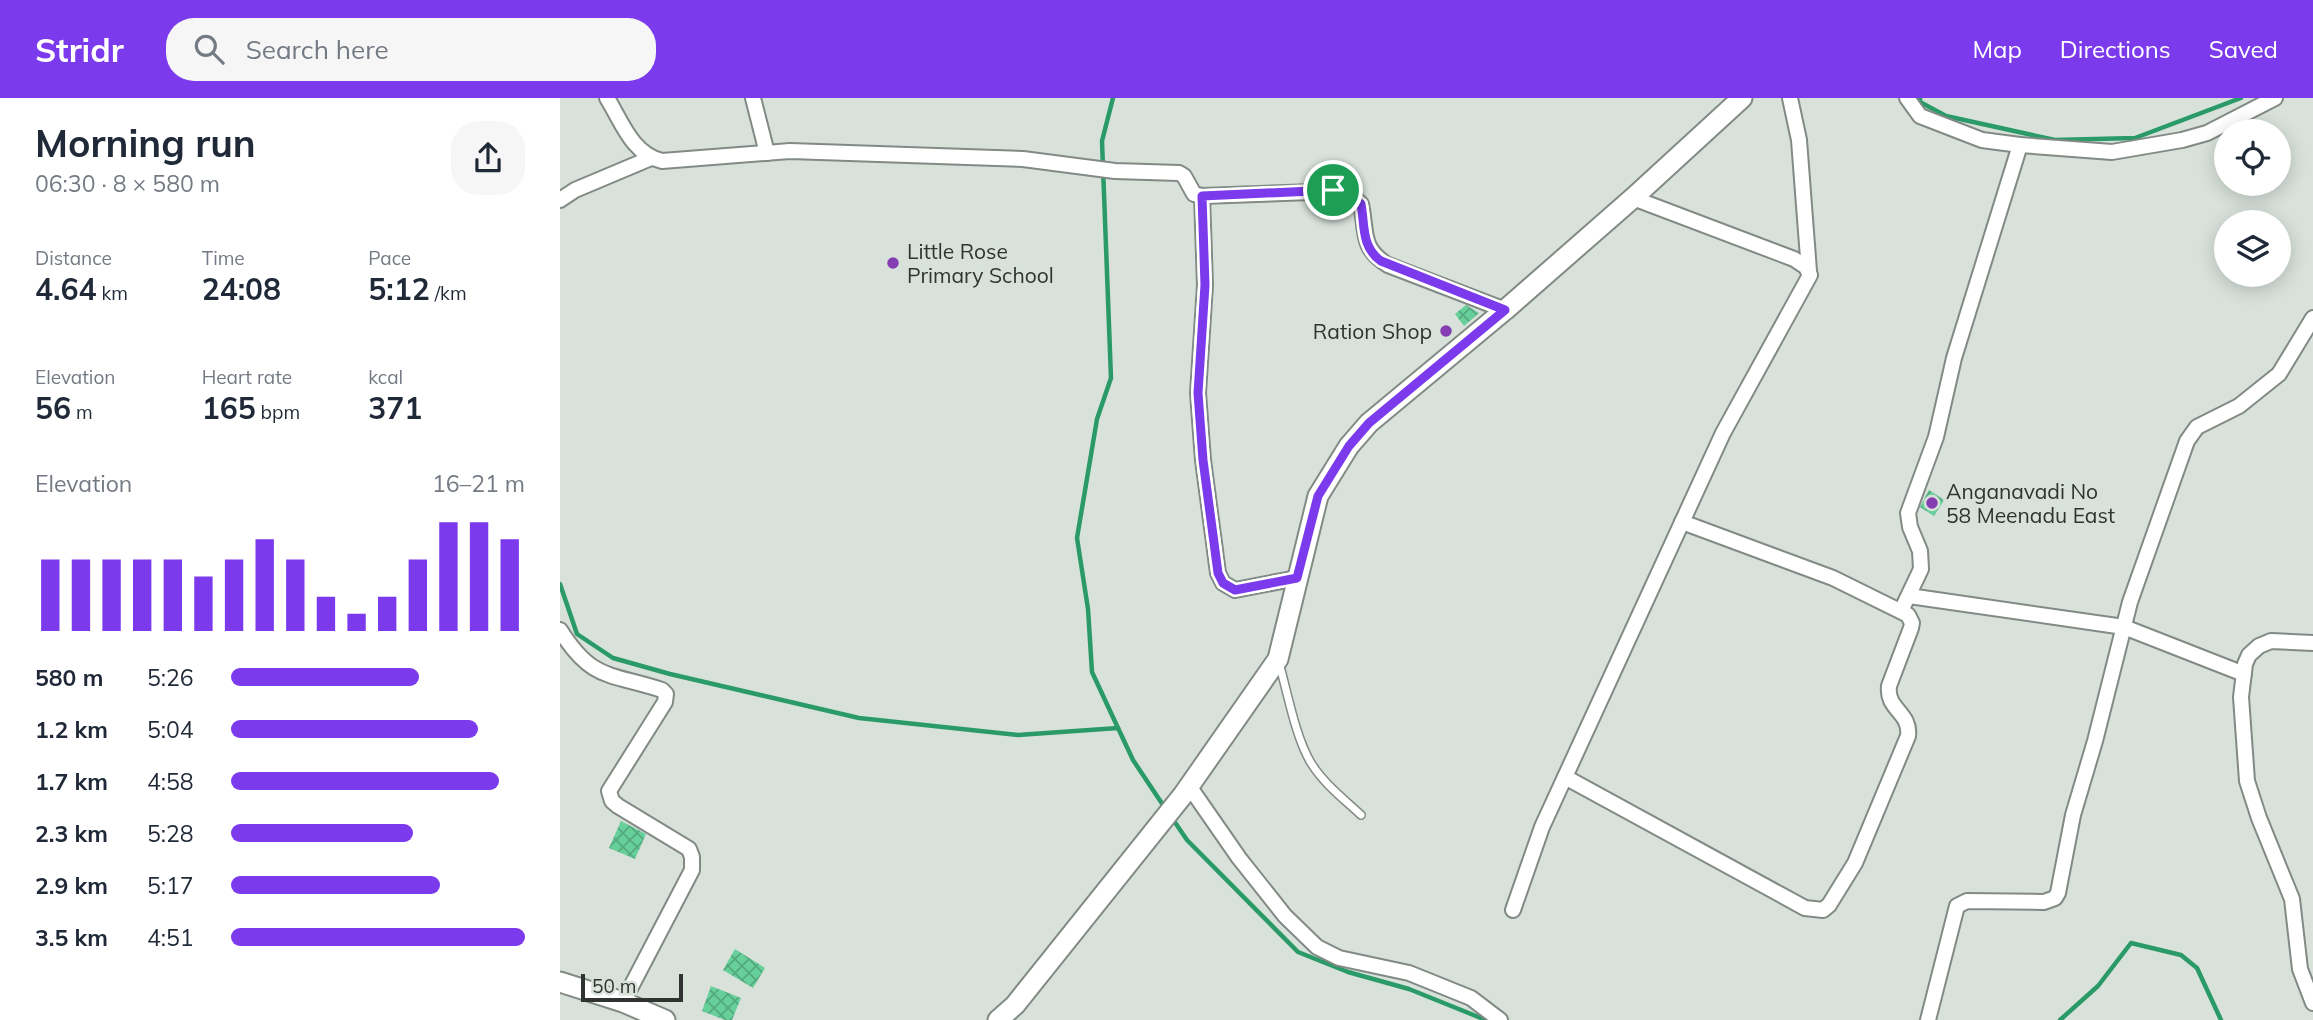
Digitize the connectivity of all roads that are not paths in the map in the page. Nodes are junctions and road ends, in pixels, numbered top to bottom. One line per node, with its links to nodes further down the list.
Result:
1 (607, 98): 9 (street)
2 (753, 98): 8 (street)
3 (1742, 98): 11 (street)
4 (1790, 98): 13 (street)
5 (1907, 98): 7 (street)
6 (2275, 98): 7 (street)
7 (2020, 145): 18 (street)
8 (767, 153): 9 (street); 10 (street)
9 (651, 158): 12 (street)
10 (1202, 196): 14 (street); 17 (street)
11 (1633, 198): 13 (street); 14 (street)
12 (560, 200)
13 (1809, 271): 16 (street)
14 (1505, 310): 17 (street)
15 (2313, 318): 20 (street)
16 (1682, 522): 19 (street); 25 (street)
17 (1297, 578): 23 (street)
18 (1909, 596): 19 (street); 20 (street)
19 (1901, 611): 25 (street)
20 (2124, 627): 24 (street); 35 (street)
21 (560, 630): 30 (street)
22 (2313, 643): 24 (street)
23 (1278, 659): 26 (street); 27 (lane)
24 (2244, 674): 31 (street)
25 (1565, 777): 28 (street)
26 (1186, 791): 33 (street); 34 (street)
27 (1361, 815)
28 (1513, 910)
29 (560, 982): 30 (street)
30 (623, 1002): 32 (street)
31 (2313, 1003)
32 (665, 1020)
33 (999, 1020)
34 (1500, 1020)
35 (1928, 1020)

